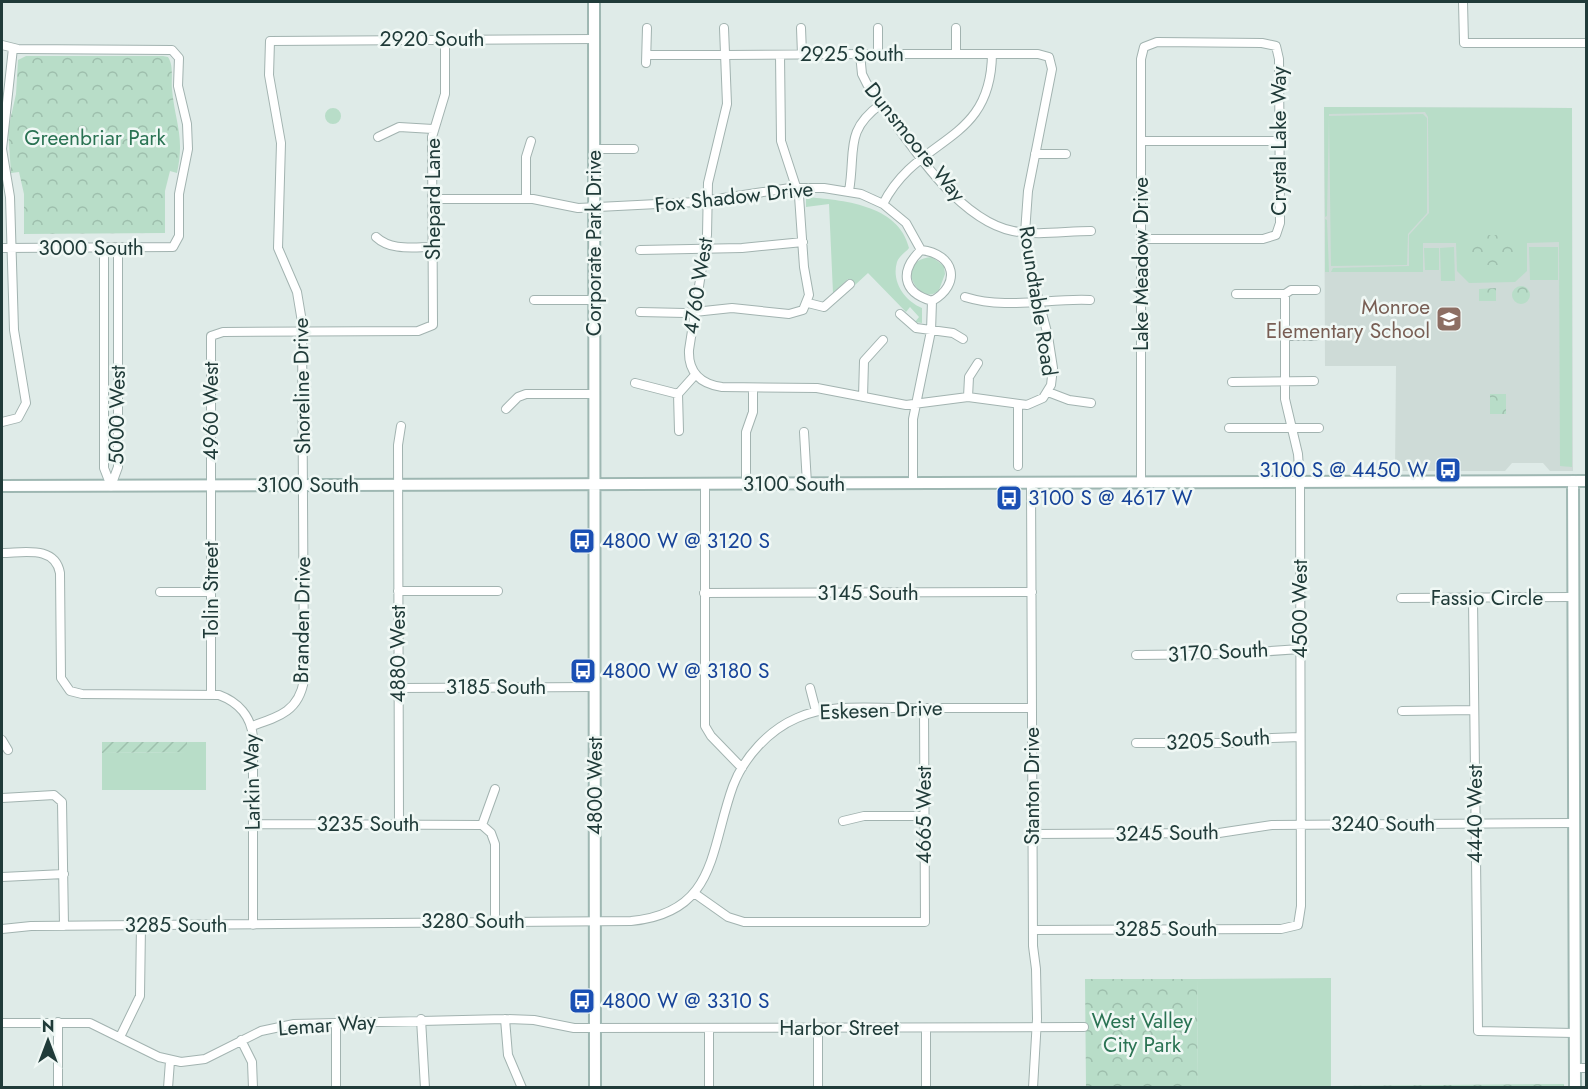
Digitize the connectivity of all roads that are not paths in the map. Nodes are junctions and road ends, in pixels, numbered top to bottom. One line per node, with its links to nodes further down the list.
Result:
1 (594, 2): 9 (main road, Corporate Park Drive)
2 (1463, 2): 11 (street)
3 (647, 28): 20 (street, 2925 South)
4 (724, 28): 20 (street, 4760 West)
5 (801, 28): 15 (street)
6 (878, 28): 17 (street)
7 (956, 28): 18 (street)
8 (445, 39): 9 (street, 2920 South); 10 (street, 2920 South); 24 (street, Shepard Lane)
9 (594, 39): 29 (main road, Corporate Park Drive)
10 (270, 41): 69 (street, Shoreline Drive)
11 (1587, 43)
12 (2, 45): 14 (street)
13 (1276, 46): 27 (street, Lake Meadow Drive); 28 (street, Crystal Lake Way)
14 (13, 48): 48 (street); 50 (street, 3000 South)
15 (802, 54): 16 (street, 2925 South); 21 (street, 2925 South)
16 (860, 54): 17 (street, 2925 South); 23 (street, Dunsmoore Way)
17 (878, 54): 18 (street, 2925 South)
18 (956, 54): 19 (street, 2925 South)
19 (992, 54): 22 (street, 2925 South); 33 (street)
20 (725, 55): 21 (street, 2925 South); 38 (street, 4760 West)
21 (780, 55): 34 (street)
22 (1053, 63): 31 (street, Roundtable Road)
23 (882, 104): 33 (street, Dunsmoore Way); 35 (street)
24 (433, 129): 25 (street); 36 (street, Shepard Lane)
25 (378, 137)
26 (531, 141): 37 (street)
27 (1141, 141): 28 (street); 44 (street, Lake Meadow Drive)
28 (1280, 141): 44 (street, Crystal Lake Way)
29 (594, 149): 30 (street); 40 (main road, Corporate Park Drive)
30 (634, 149)
31 (1035, 154): 32 (street); 42 (street, Roundtable Road)
32 (1066, 154)
33 (922, 158): 39 (street); 42 (street, Dunsmoore Way)
34 (797, 187): 35 (street, Fox Shadow Drive); 38 (street, Fox Shadow Drive); 45 (street)
35 (849, 191): 39 (street, Fox Shadow Drive)
36 (433, 199): 37 (street, Fox Shadow Drive); 46 (street, Shepard Lane)
37 (526, 199): 40 (street, Fox Shadow Drive)
38 (707, 201): 40 (street, Fox Shadow Drive); 51 (street, 4760 West)
39 (884, 204): 53 (street, Fox Shadow Drive)
40 (594, 207): 60 (main road, Corporate Park Drive)
41 (1091, 231): 42 (street, Dunsmoore Way)
42 (1025, 233): 63 (street, Roundtable Road)
43 (376, 237): 46 (street)
44 (1141, 239): 103 (street, Lake Meadow Drive)
45 (803, 242): 51 (street); 64 (street)
46 (433, 247): 69 (street, Shepard Lane)
47 (2, 248): 48 (street, 3000 South)
48 (11, 248): 49 (street, 3000 South); 90 (street)
49 (104, 248): 50 (street, 3000 South); 112 (street, 5000 West)
50 (118, 248): 112 (street, 5000 West)
51 (705, 249): 52 (street); 66 (street, 4760 West)
52 (639, 250)
53 (921, 250): 62 (street); 62 (street)
54 (850, 284): 64 (street)
55 (1316, 290): 57 (street)
56 (1236, 294): 57 (street)
57 (1285, 294): 70 (street, 4500 West)
58 (965, 297): 63 (street)
59 (534, 300): 60 (street)
60 (594, 300): 82 (main road, Corporate Park Drive)
61 (1090, 300): 63 (street)
62 (932, 301): 68 (street)
63 (1039, 302): 81 (street, Roundtable Road)
64 (808, 303): 66 (street)
65 (640, 312): 66 (street)
66 (693, 313): 75 (street, 4760 West)
67 (900, 314): 68 (street)
68 (931, 330): 72 (street); 86 (street)
69 (303, 332): 108 (street, 4960 West); 109 (street, Shoreline Drive)
70 (1284, 336): 71 (street); 76 (street, 4500 West)
71 (1315, 336)
72 (963, 339)
73 (883, 340): 84 (street)
74 (978, 363): 85 (street)
75 (695, 375): 80 (street, Roundtable Road); 83 (street)
76 (1284, 381): 77 (street); 78 (street); 93 (street, 4500 West)
77 (1314, 381)
78 (1232, 382)
79 (635, 383): 83 (street)
80 (753, 389): 84 (street, Roundtable Road); 106 (street)
81 (1048, 392): 87 (street, Roundtable Road); 88 (street)
82 (594, 394): 89 (street); 104 (main road, Corporate Park Drive)
83 (678, 394): 95 (street)
84 (863, 397): 86 (street, Roundtable Road)
85 (968, 397): 86 (street, Roundtable Road); 87 (street, Roundtable Road)
86 (915, 404): 101 (street)
87 (1018, 404): 97 (street)
88 (1091, 404)
89 (506, 409)
90 (2, 422)
91 (401, 426): 110 (street, 4880 West)
92 (1229, 428): 93 (street)
93 (1292, 428): 94 (street); 98 (street, 4500 West)
94 (1319, 428)
95 (679, 430)
96 (804, 432): 107 (street)
97 (1018, 465)
98 (1299, 482): 99 (main road, 3100 South); 103 (main road, 3100 South); 123 (street, 4500 West)
99 (1573, 482): 100 (main road, 3100 South); 120 (main road)
100 (1587, 482)
101 (913, 483): 102 (main road, 3100 South); 107 (main road, 3100 South)
102 (1031, 483): 103 (main road, 3100 South); 118 (street, Stanton Drive)
103 (1142, 483)
104 (594, 484): 105 (main road, 3100 South); 110 (main road, 3100 South); 125 (main road, 4800 West)
105 (705, 484): 106 (main road, 3100 South); 119 (street)
106 (746, 484): 107 (main road, 3100 South)
107 (807, 484)
108 (211, 485): 109 (main road, 3100 South); 112 (main road, 3100 South); 117 (street, Tolin Street)
109 (303, 485): 110 (main road, 3100 South); 134 (street, Branden Drive)
110 (398, 485): 114 (street, 4880 West)
111 (2, 486): 112 (main road, 3100 South)
112 (111, 486)
113 (2, 553): 128 (street, Larkin Way)
114 (398, 591): 115 (street); 126 (street, 4880 West)
115 (498, 591)
116 (160, 592): 117 (street)
117 (211, 592): 128 (street, Tolin Street)
118 (1032, 592): 119 (street, 3145 South); 130 (street, Stanton Drive)
119 (704, 593): 139 (street)
120 (1573, 597): 122 (street, Fassio Circle); 144 (main road)
121 (1401, 598): 122 (street, Fassio Circle)
122 (1473, 598): 131 (street, 4440 West)
123 (1300, 649): 124 (street, 3170 South); 135 (street, 4500 West)
124 (1136, 655)
125 (594, 687): 126 (street, 3185 South); 156 (main road, 4800 West)
126 (398, 688): 146 (street, 4880 West)
127 (810, 688): 132 (street)
128 (211, 694): 134 (street, Larkin Way)
129 (924, 708): 130 (street, Eskesen Drive); 132 (street, Eskesen Drive); 142 (street, 4665 West)
130 (1032, 708): 150 (street, Stanton Drive)
131 (1474, 710): 133 (street); 147 (street, 4440 West)
132 (816, 711): 139 (street, Eskesen Drive)
133 (1402, 711)
134 (252, 726): 145 (street, Larkin Way)
135 (1300, 737): 137 (street, 3205 South); 149 (street, 4500 West)
136 (2, 740): 138 (street)
137 (1136, 743)
138 (8, 750)
139 (742, 768): 153 (street, Eskesen Drive)
140 (495, 789): 148 (street)
141 (2, 798): 151 (street)
142 (924, 816): 143 (street); 153 (street, 4665 West)
143 (843, 821)
144 (1574, 823): 147 (street, 3240 South); 174 (main road)
145 (253, 824): 146 (street, 3235 South); 158 (street, Larkin Way)
146 (399, 824): 148 (street, 3235 South)
147 (1475, 824): 149 (street, 3240 South); 174 (street, 4440 West)
148 (482, 825): 155 (street)
149 (1301, 825): 150 (street, 3245 South); 160 (street, 4500 West)
150 (1032, 834): 162 (street, Stanton Drive)
151 (64, 874): 152 (street); 159 (street)
152 (2, 877)
153 (694, 893): 156 (street, Eskesen Drive)
154 (351, 921): 155 (street, 3280 South); 158 (street, 3285 South)
155 (495, 921): 156 (street, 3280 South)
156 (595, 921): 170 (main road, 4800 West)
157 (141, 925): 158 (street, 3285 South); 159 (street, 3285 South); 175 (street)
158 (253, 925)
159 (64, 926): 161 (street, 3285 South)
160 (1298, 926): 162 (street, 3285 South)
161 (2, 929)
162 (1033, 930): 168 (street, Stanton Drive)
163 (421, 1019): 164 (street, Lemar Way); 167 (street, Lemar Way); 184 (street)
164 (505, 1019): 170 (street, Lemar Way); 185 (street)
165 (58, 1022): 166 (street, Lemar Way); 175 (street, Lemar Way); 180 (street)
166 (2, 1023)
167 (336, 1023): 176 (street, Lemar Way); 183 (street)
168 (1037, 1027): 169 (street, Harbor Street); 173 (street, Harbor Street); 190 (street, Stanton Drive)
169 (1084, 1027)
170 (595, 1028): 171 (street, Harbor Street); 186 (main road, 4800 West)
171 (709, 1028): 172 (street, Harbor Street); 187 (street)
172 (818, 1028): 173 (street, Harbor Street); 188 (street)
173 (926, 1028): 189 (street)
174 (1575, 1033): 178 (main road)
175 (120, 1037): 177 (street, Lemar Way)
176 (241, 1040): 177 (street, Lemar Way); 182 (street)
177 (170, 1061): 181 (street)
178 (1575, 1068): 179 (street); 191 (main road)
179 (1587, 1068)
180 (58, 1088)
181 (168, 1088)
182 (253, 1088)
183 (336, 1088)
184 (425, 1088)
185 (522, 1088)
186 (595, 1088)
187 (709, 1088)
188 (818, 1088)
189 (926, 1088)
190 (1033, 1088)
191 (1575, 1088)

